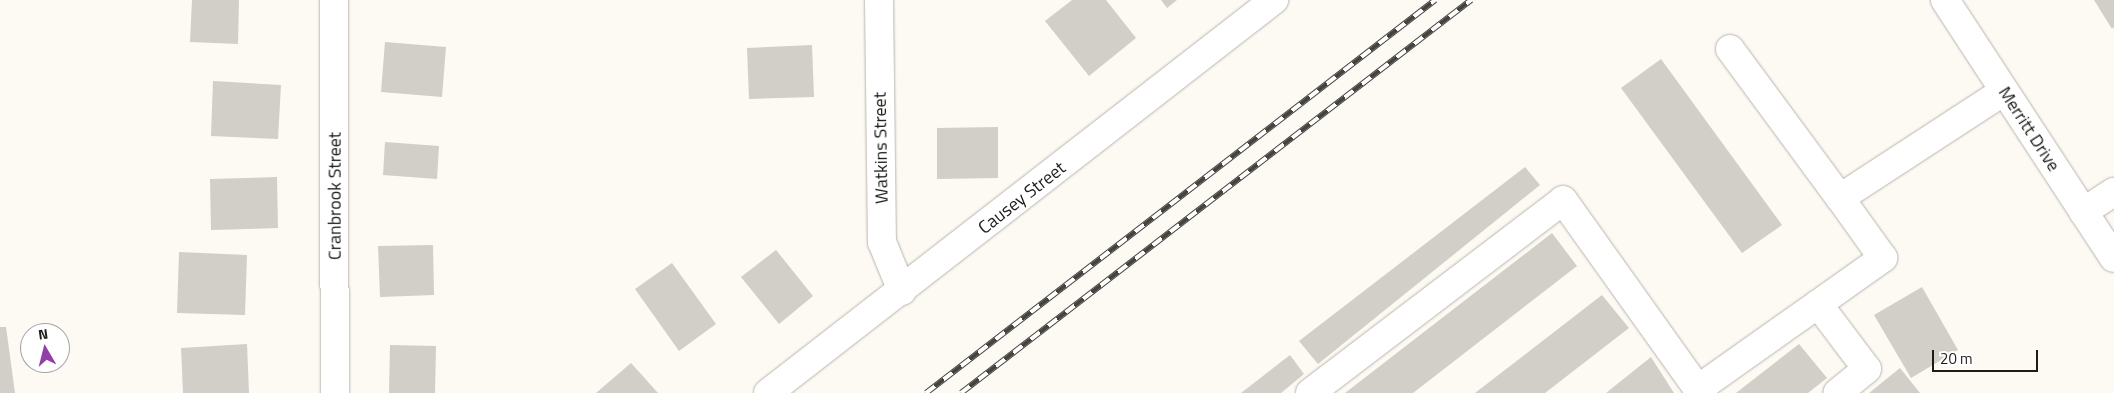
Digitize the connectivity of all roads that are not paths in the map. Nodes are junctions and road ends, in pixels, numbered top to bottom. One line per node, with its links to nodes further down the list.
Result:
1 (334, 0): 13 (street, Cranbrook Street)
2 (880, 0): 11 (street, Watkins Street)
3 (1274, 0): 11 (street, Causey Street)
4 (1945, 0): 6 (street, Merritt Drive)
5 (1730, 49): 8 (street)
6 (2004, 91): 8 (street); 9 (street, Merritt Drive)
7 (2114, 192): 9 (street)
8 (1840, 198): 12 (street)
9 (2083, 212): 10 (street, Merritt Drive)
10 (2114, 258)
11 (902, 291): 14 (street, Causey Street)
12 (1818, 304): 15 (street); 16 (street)
13 (335, 393)
14 (768, 393)
15 (1310, 393)
16 (1837, 393)

